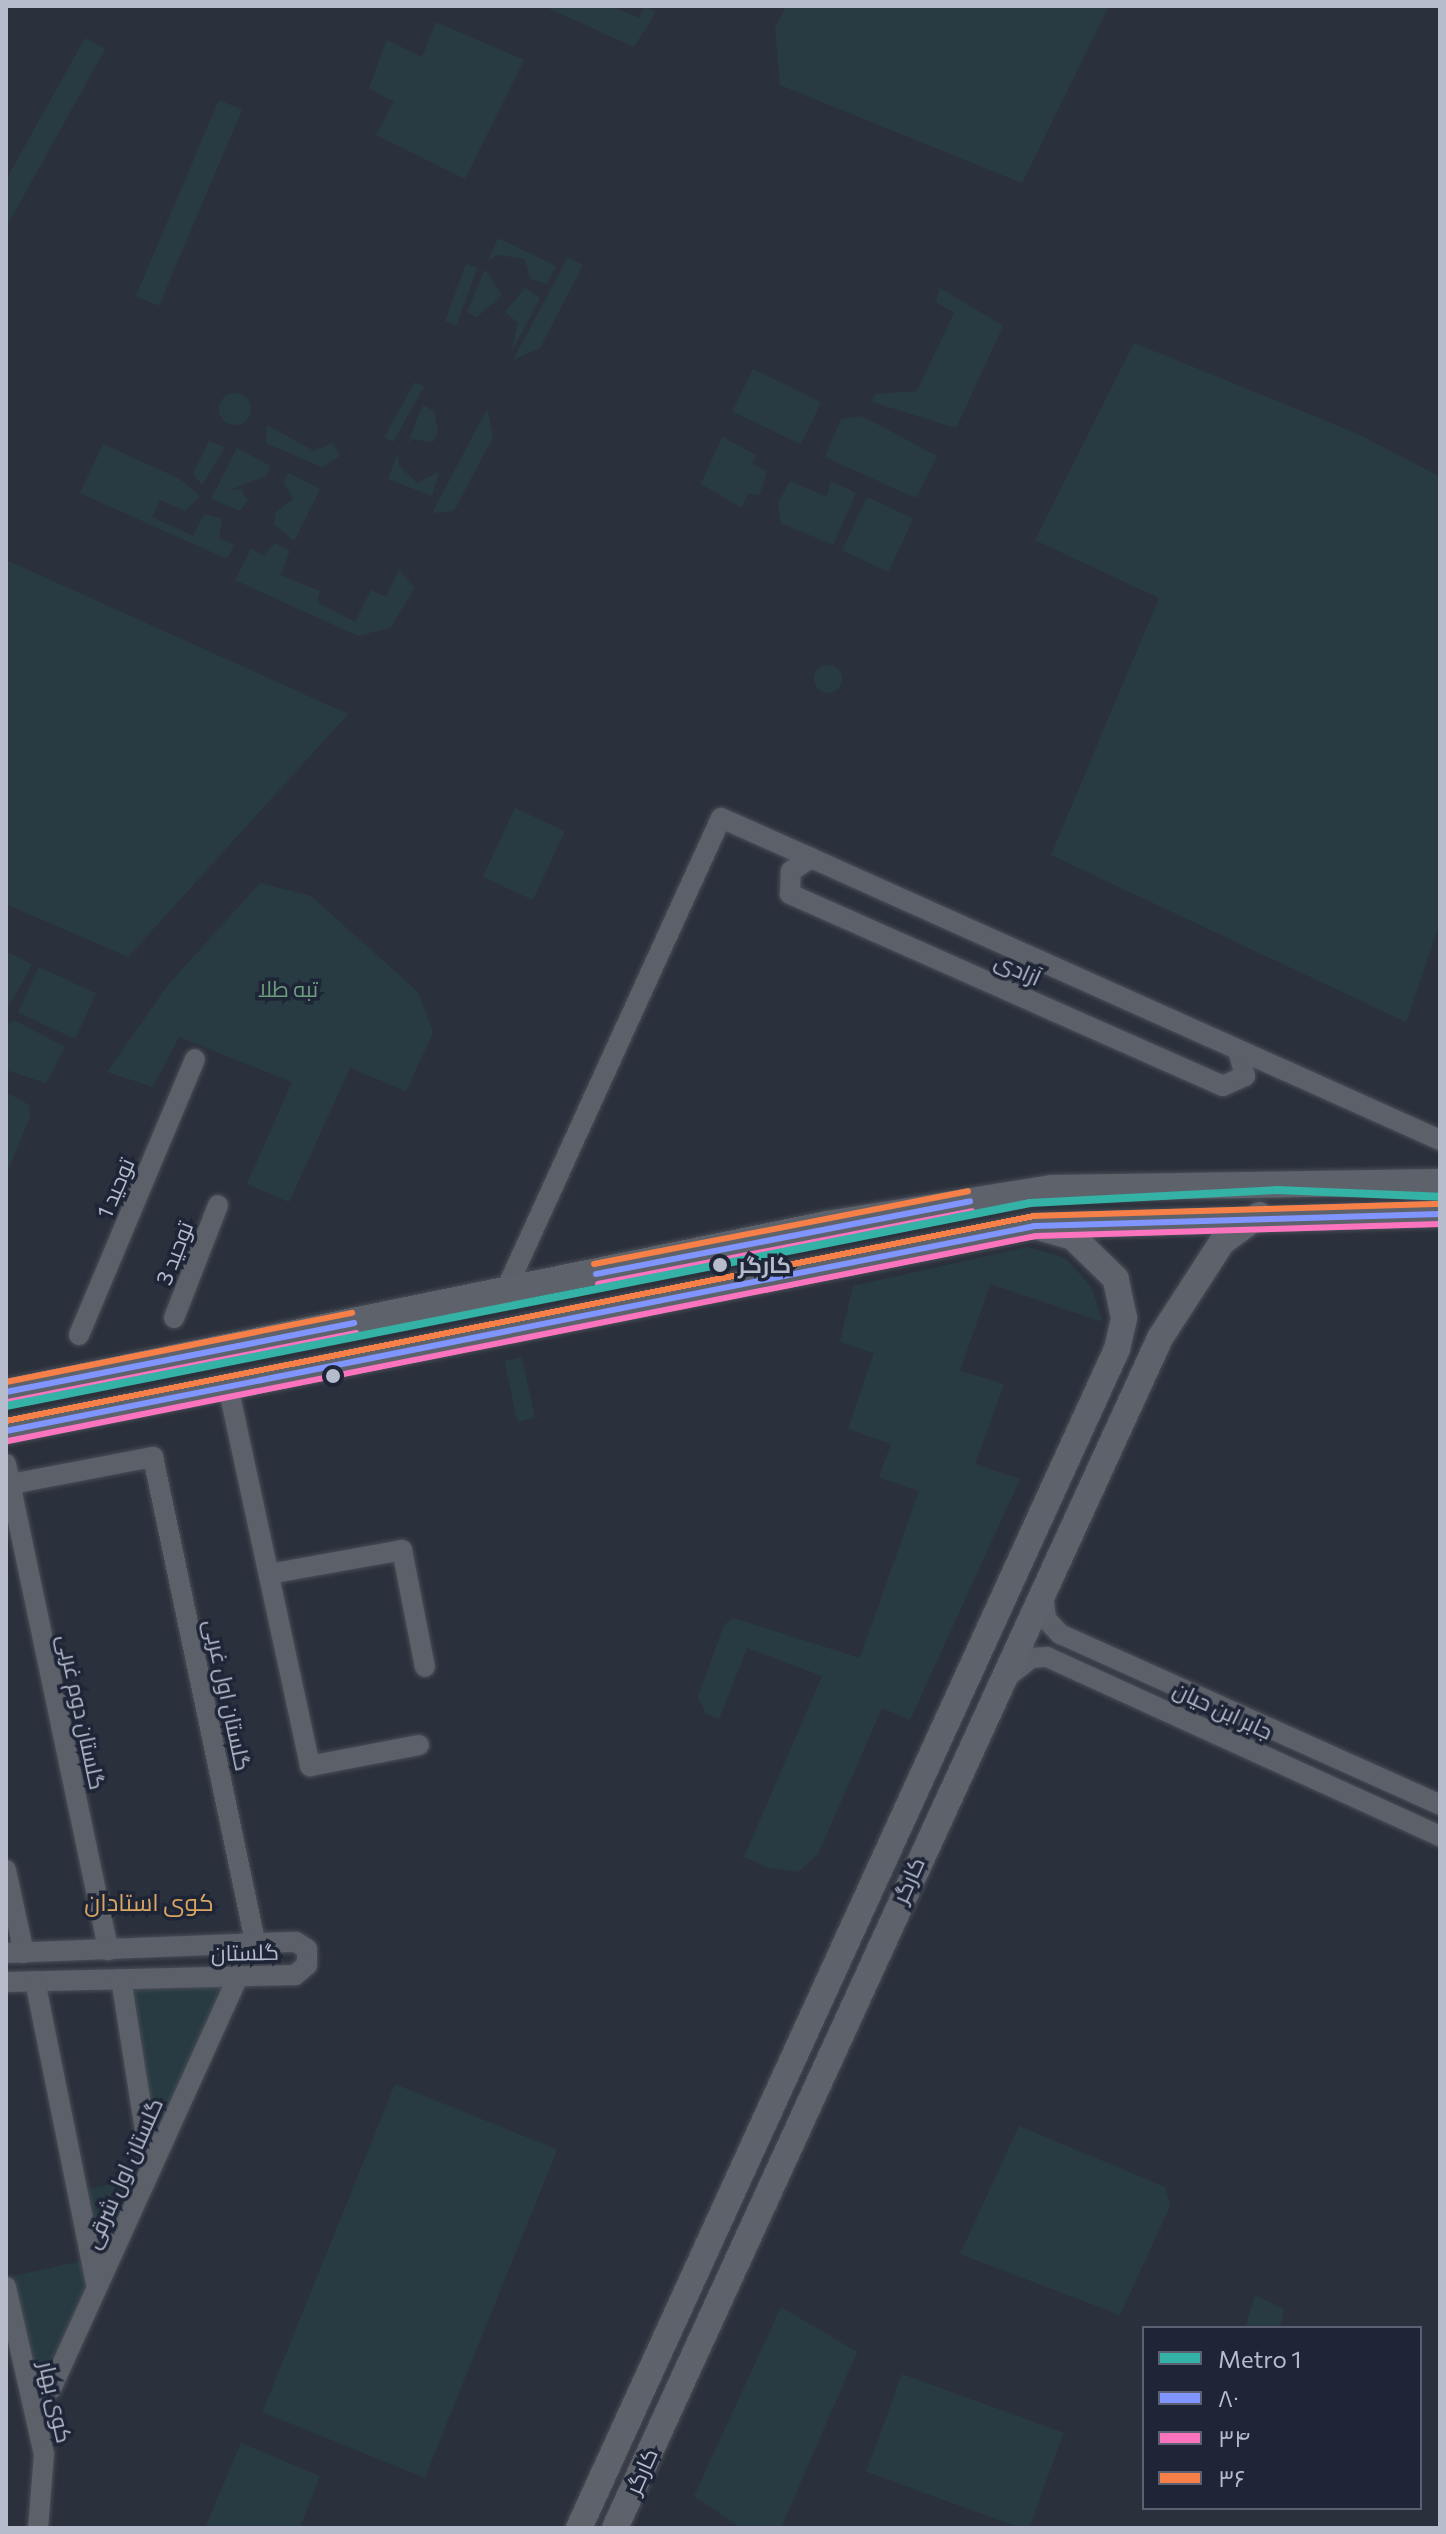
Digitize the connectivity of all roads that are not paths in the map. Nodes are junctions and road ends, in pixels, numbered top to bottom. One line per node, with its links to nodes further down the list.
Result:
1 (811, 858): 2 (street, آزادی); 2 (street, آزادی); 10 (street, آزادی)
2 (1238, 1050): 4 (street, آزادی)
3 (195, 1059): 12 (street, توحید 1)
4 (1440, 1140)
5 (1440, 1182): 10 (main road)
6 (218, 1205): 11 (street, توحید 3)
7 (1440, 1214): 8 (main road)
8 (1259, 1215): 9 (main road); 21 (main road, کارگر)
9 (1035, 1226): 14 (main road); 19 (main road, کارگر)
10 (504, 1294): 13 (main road)
11 (174, 1318)
12 (79, 1335)
13 (105, 1372): 15 (main road); 16 (main road)
14 (229, 1391): 16 (main road); 22 (street)
15 (6, 1392)
16 (110, 1413): 17 (main road)
17 (6, 1431)
18 (6, 1464): 20 (street)
19 (1062, 1471): 21 (main road); 28 (main road, کارگر)
20 (7, 1485): 37 (street, گلستان اول غربی); 39 (street, گلستان دوم غربی)
21 (1089, 1485): 23 (main road, کارگر)
22 (269, 1574): 26 (street); 29 (street)
23 (1044, 1582): 24 (street); 27 (main road, کارگر)
24 (1067, 1637): 25 (street); 30 (street, جابر ابن حیان)
25 (1061, 1663): 27 (street, جابر ابن حیان); 31 (street, جابر ابن حیان)
26 (425, 1667)
27 (993, 1691): 33 (main road, کارگر)
28 (958, 1700): 33 (main road); 35 (main road, کارگر)
29 (419, 1745)
30 (1384, 1779): 31 (street); 32 (street, جابر ابن حیان)
31 (1371, 1804): 34 (street, جابر ابن حیان)
32 (1440, 1805)
33 (937, 1817): 38 (main road, کارگر)
34 (1440, 1836)
35 (884, 1861): 38 (main road); 52 (main road, کارگر)
36 (6, 1870): 40 (street)
37 (256, 1944): 39 (street, گلستان); 41 (street, گلستان)
38 (878, 1948): 53 (main road, کارگر)
39 (108, 1950): 40 (street, گلستان)
40 (15, 1953)
41 (238, 1976): 42 (street, گلستان); 45 (street, گلستان اول شرقی)
42 (121, 1979): 43 (street, گلستان); 45 (street)
43 (35, 1981): 44 (street, گلستان); 47 (street)
44 (6, 1982)
45 (151, 2170): 47 (street, گلستان اول شرقی)
46 (6, 2287): 51 (street, کوی بهار)
47 (97, 2288): 49 (street, گلستان اول شرقی)
48 (6, 2328): 50 (street, کوی بهار)
49 (51, 2389)
50 (26, 2528)
51 (38, 2528)
52 (579, 2528)
53 (615, 2528)

